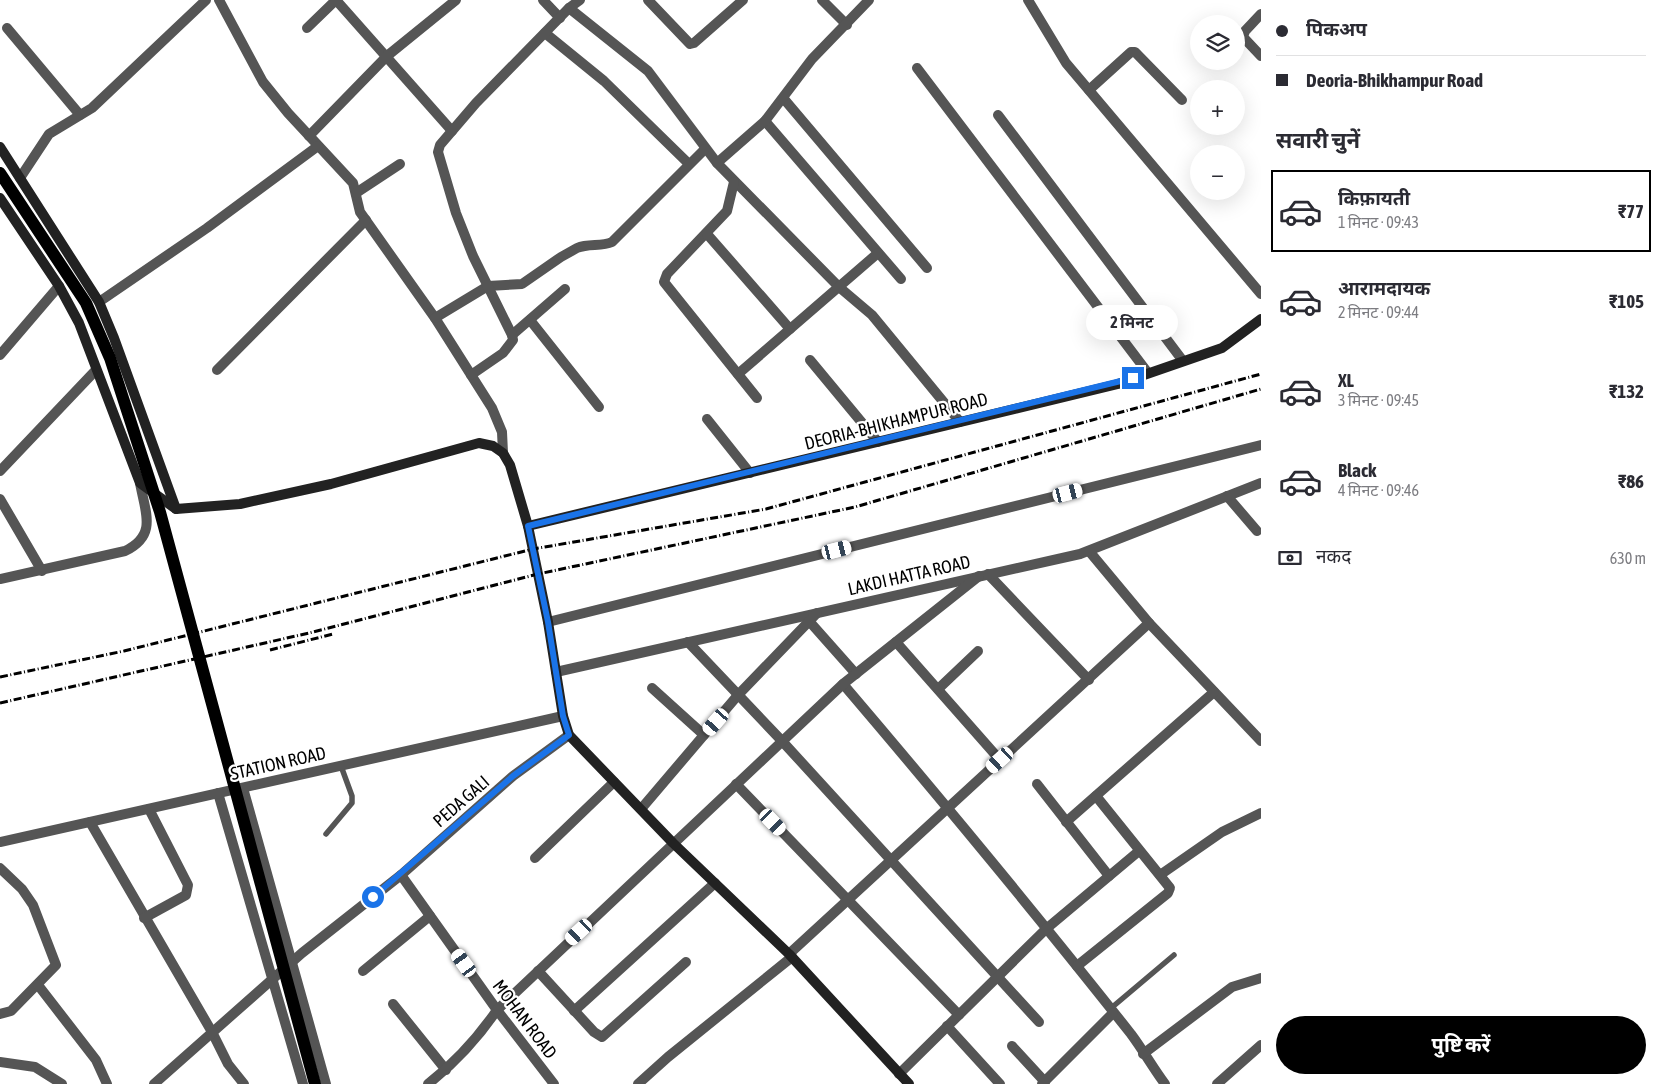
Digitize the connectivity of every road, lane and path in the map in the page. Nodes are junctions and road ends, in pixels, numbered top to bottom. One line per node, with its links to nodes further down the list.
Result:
1 (206, 0): 25 (street)
2 (219, 0): 29 (street)
3 (336, 0): 17 (street); 19 (street)
4 (456, 0): 19 (street)
5 (543, 0): 14 (street)
6 (580, 0): 12 (street)
7 (648, 0): 8 (street)
8 (743, 0)
9 (822, 0): 15 (street)
10 (869, 0): 15 (street)
11 (1028, 0): 22 (street)
12 (569, 8): 14 (street); 32 (street)
13 (1261, 14): 20 (street)
14 (560, 18): 18 (street)
15 (847, 25): 23 (street)
16 (8, 28): 25 (street)
17 (307, 28)
18 (545, 33): 28 (street); 35 (street)
19 (387, 56): 28 (street); 29 (street)
20 (1261, 56)
21 (917, 68): 63 (street)
22 (1089, 90): 24 (street); 51 (street)
23 (784, 99): 27 (street); 45 (street)
24 (1182, 100)
25 (80, 115): 37 (street)
26 (998, 115): 60 (street)
27 (764, 121): 33 (street); 44 (street)
28 (452, 131): 48 (street)
29 (309, 136): 30 (street)
30 (318, 146): 39 (street); 52 (street)
31 (0, 147): 37 (main road)
32 (705, 149): 33 (street); 35 (street)
33 (717, 163): 38 (street)
34 (400, 164): 39 (street)
35 (689, 164): 48 (street)
36 (0, 173): 167 (main road)
37 (20, 178): 52 (main road)
38 (734, 182): 43 (street); 49 (street)
39 (356, 192): 42 (street)
40 (0, 198): 41 (main road)
41 (3, 212): 47 (main road)
42 (366, 220): 53 (street); 62 (street)
43 (706, 234): 56 (street); 65 (street)
44 (878, 253): 46 (street); 49 (street)
45 (927, 268)
46 (901, 279)
47 (59, 286): 58 (street); 61 (main road)
48 (488, 286): 53 (street); 57 (street)
49 (839, 287): 56 (street); 69 (street)
50 (565, 288): 55 (street)
51 (1261, 294)
52 (99, 302): 79 (main road)
53 (435, 318): 64 (street)
54 (1261, 319): 60 (main road, DEORIA-BHIKHAMPUR ROAD)
55 (530, 320): 57 (street); 67 (street)
56 (790, 329): 65 (street)
57 (512, 334): 64 (street)
58 (0, 356)
59 (810, 360): 70 (street)
60 (1183, 361): 63 (main road, DEORIA-BHIKHAMPUR ROAD)
61 (96, 370): 73 (street); 75 (main road)
62 (217, 370)
63 (1148, 373): 69 (main road, DEORIA-BHIKHAMPUR ROAD)
64 (471, 374): 72 (street)
65 (738, 374): 66 (street)
66 (758, 398)
67 (599, 407)
68 (707, 419): 74 (street)
69 (960, 422): 70 (main road, DEORIA-BHIKHAMPUR ROAD)
70 (878, 442): 74 (main road, DEORIA-BHIKHAMPUR ROAD)
71 (1261, 445): 87 (street)
72 (503, 453): 79 (main road); 80 (main road)
73 (0, 471)
74 (750, 473): 80 (main road, DEORIA-BHIKHAMPUR ROAD)
75 (140, 483): 79 (main road); 83 (street)
76 (1261, 483): 77 (street, LAKDI HATTA ROAD)
77 (1227, 496): 81 (street); 82 (street, LAKDI HATTA ROAD)
78 (0, 499): 83 (street)
79 (176, 509)
80 (528, 526): 87 (main road)
81 (1257, 531)
82 (1089, 551): 84 (street, LAKDI HATTA ROAD); 88 (street)
83 (42, 571): 85 (street)
84 (984, 575): 86 (street, LAKDI HATTA ROAD); 90 (street); 94 (street)
85 (0, 579)
86 (813, 617): 89 (street, LAKDI HATTA ROAD); 93 (street); 99 (street)
87 (548, 622): 92 (main road)
88 (1150, 624): 94 (street); 98 (street)
89 (688, 642): 92 (street, LAKDI HATTA ROAD); 99 (street)
90 (896, 642): 93 (street); 97 (street)
91 (978, 651): 97 (street)
92 (556, 672): 100 (main road)
93 (856, 674): 95 (street)
94 (1089, 680): 105 (street)
95 (843, 684): 103 (street); 113 (street)
96 (652, 688): 102 (street)
97 (938, 689): 105 (street)
98 (1214, 692): 104 (street); 112 (street)
99 (738, 695): 102 (street); 103 (street)
100 (563, 716): 101 (main road); 106 (street, STATION ROAD)
101 (569, 735): 107 (main road); 126 (street, PEDA GALI)
102 (704, 735): 115 (street)
103 (782, 741): 108 (street); 124 (street)
104 (1261, 742)
105 (1000, 760): 113 (street)
106 (341, 766): 110 (street, STATION ROAD); 119 (lane)
107 (614, 782): 115 (main road); 123 (street)
108 (736, 784): 121 (street); 130 (street)
109 (1037, 784): 118 (street)
110 (243, 788): 111 (street, STATION ROAD); 136 (street)
111 (218, 794): 114 (street, STATION ROAD); 142 (street)
112 (1096, 796): 118 (street); 122 (street)
113 (948, 807): 124 (street); 133 (street)
114 (149, 809): 117 (street, STATION ROAD); 132 (street)
115 (641, 810): 121 (main road)
116 (1261, 812): 127 (street)
117 (90, 822): 120 (street, STATION ROAD); 132 (street)
118 (1066, 822): 128 (street)
119 (326, 834)
120 (0, 842)
121 (673, 843): 129 (main road); 140 (street)
122 (1139, 851): 127 (street); 128 (street)
123 (534, 858)
124 (890, 860): 130 (street); 141 (street)
125 (0, 868): 144 (street)
126 (401, 875): 131 (street, MOHAN ROAD); 136 (street, PEDA GALI)
127 (1160, 875): 138 (street)
128 (1109, 876): 133 (street)
129 (715, 883): 135 (main road); 147 (street)
130 (848, 899): 135 (street); 150 (street)
131 (430, 916): 139 (street); 146 (street, MOHAN ROAD)
132 (144, 918): 153 (street)
133 (1046, 929): 138 (street); 141 (street)
134 (1174, 955): 148 (lane)
135 (791, 956): 159 (main road); 170 (street)
136 (292, 962): 142 (street, PEDA GALI); 168 (street)
137 (686, 962): 147 (street)
138 (1077, 966): 148 (street)
139 (363, 971)
140 (538, 971): 146 (street); 147 (street)
141 (997, 977): 150 (street); 151 (street)
142 (273, 978): 153 (street, PEDA GALI); 166 (street)
143 (1261, 978): 156 (street)
144 (38, 985): 149 (street); 164 (street)
145 (393, 1004): 158 (street)
146 (497, 1010): 158 (street); 169 (street, MOHAN ROAD)
147 (574, 1011)
148 (1111, 1011): 156 (street); 162 (street)
149 (0, 1014)
150 (959, 1015): 152 (street)
151 (1039, 1022)
152 (947, 1026): 159 (street); 172 (street)
153 (212, 1032): 160 (street, PEDA GALI); 165 (street)
154 (1261, 1045): 174 (street)
155 (1012, 1046): 162 (street)
156 (1143, 1054): 173 (street)
157 (0, 1062): 163 (street)
158 (446, 1070): 161 (street)
159 (899, 1074): 171 (main road)
160 (159, 1082)
161 (434, 1082)
162 (1044, 1083)
163 (62, 1084)
164 (107, 1084)
165 (244, 1084)
166 (303, 1084)
167 (315, 1084)
168 (326, 1084)
169 (554, 1084)
170 (638, 1084)
171 (909, 1084)
172 (1000, 1084)
173 (1165, 1084)
174 (1216, 1084)

